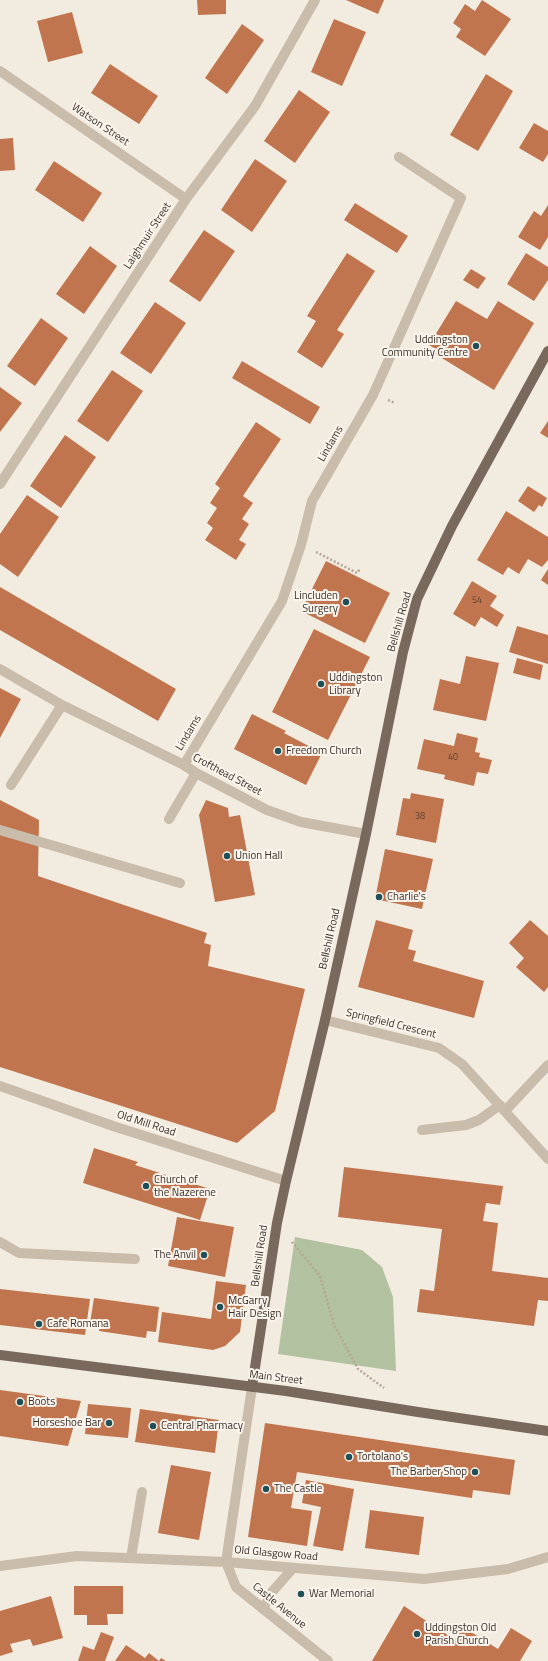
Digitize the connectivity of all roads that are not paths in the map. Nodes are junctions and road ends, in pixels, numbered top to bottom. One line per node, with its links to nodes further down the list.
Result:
1 (315, 0): 4 (street, Laighmuir Street)
2 (0, 71): 4 (street, Watson Street)
3 (399, 157): 9 (street, Lindams)
4 (186, 199): 6 (street, Laighmuir Street)
5 (548, 351): 14 (main road, Bellshill Road)
6 (0, 484)
7 (0, 669): 8 (street, Crofthead Street)
8 (62, 705): 9 (street, Crofthead Street); 11 (street)
9 (184, 765): 10 (street, Crofthead Street)
10 (196, 773): 12 (street); 14 (street, Crofthead Street)
11 (11, 785)
12 (169, 820)
13 (0, 830): 15 (street)
14 (366, 834): 16 (main road, Bellshill Road)
15 (180, 883)
16 (325, 1020): 19 (street, Springfield Crescent); 22 (main road, Bellshill Road)
17 (548, 1065): 19 (street)
18 (1, 1088): 22 (street, Old Mill Road)
19 (503, 1108): 20 (street); 21 (street, Springfield Crescent)
20 (422, 1130)
21 (548, 1159)
22 (286, 1181): 26 (main road, Bellshill Road)
23 (0, 1242): 24 (street)
24 (135, 1259)
25 (0, 1355): 26 (main road, Main Street)
26 (252, 1387): 27 (main road, Main Street); 31 (street, Bellshill Road)
27 (548, 1431)
28 (142, 1492): 30 (street)
29 (548, 1557): 33 (street, Old Glasgow Road)
30 (131, 1558): 31 (street, Old Glasgow Road); 32 (street, Old Glasgow Road)
31 (226, 1562): 33 (street, Old Glasgow Road); 34 (street, Castle Avenue)
32 (0, 1566)
33 (294, 1568): 34 (street)
34 (263, 1609): 35 (street, Castle Avenue)
35 (328, 1661)

